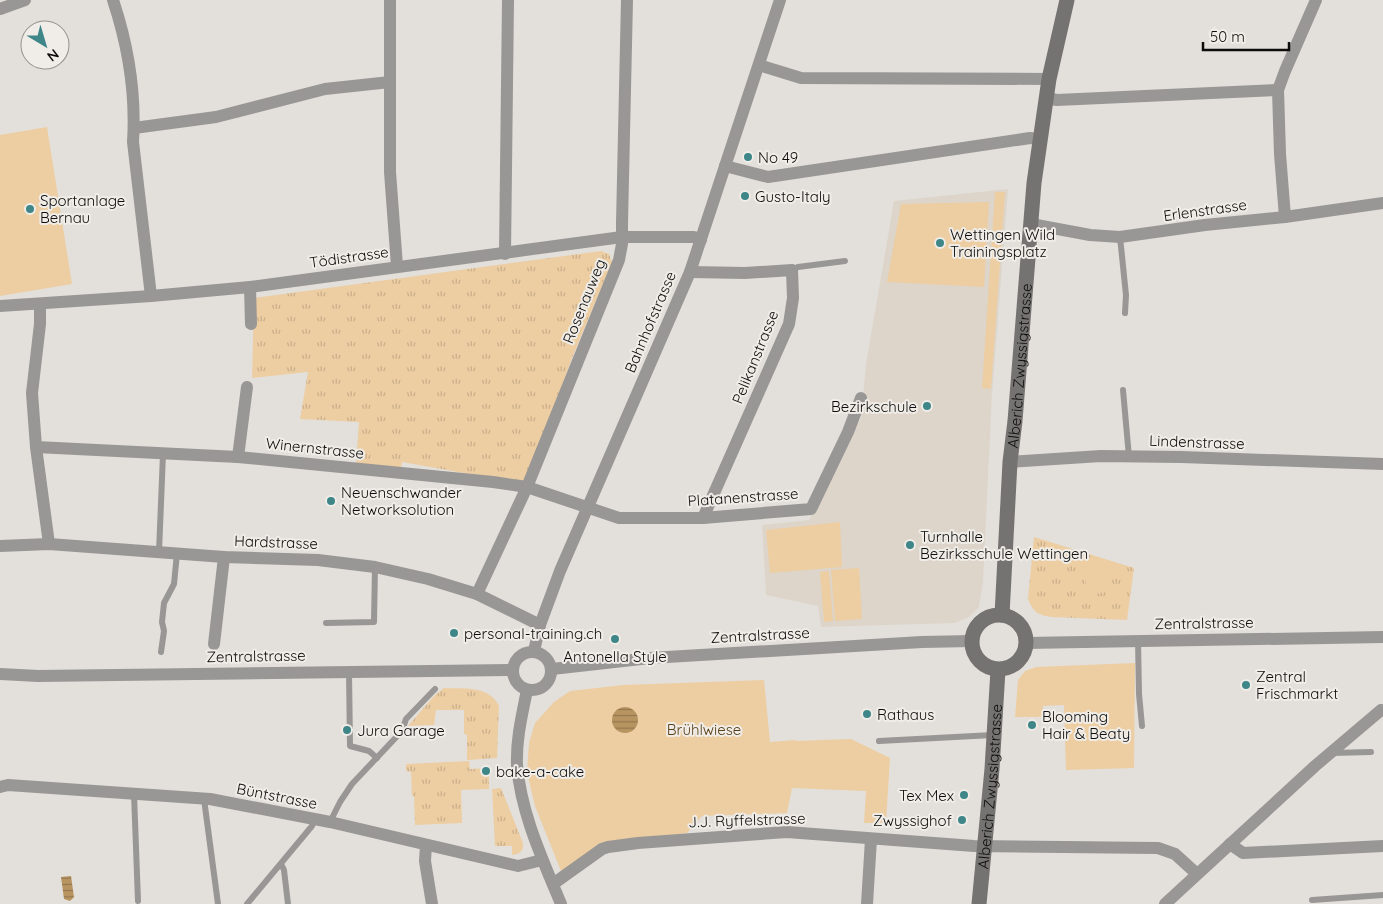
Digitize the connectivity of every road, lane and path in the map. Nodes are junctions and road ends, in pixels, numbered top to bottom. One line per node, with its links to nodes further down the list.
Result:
1 (25, 0): 9 (street)
2 (113, 0): 15 (street)
3 (390, 0): 12 (street)
4 (508, 0): 24 (street)
5 (627, 0): 21 (street, Rosenauweg)
6 (780, 0): 10 (street, Bahnhofstrasse)
7 (1067, 0): 11 (street, Alberich Zwyssigstrasse)
8 (1316, 0): 13 (street)
9 (0, 9)
10 (759, 66): 11 (street); 17 (street, Bahnhofstrasse)
11 (1049, 79): 14 (street, Alberich Zwyssigstrasse)
12 (390, 82): 15 (street); 26 (street)
13 (1278, 90): 14 (street); 19 (street)
14 (1046, 98): 16 (street, Alberich Zwyssigstrasse)
15 (134, 128): 30 (street)
16 (1039, 139): 17 (street); 20 (street, Alberich Zwyssigstrasse)
17 (726, 166): 23 (street, Bahnhofstrasse)
18 (1383, 203): 19 (street, Erlenstrasse)
19 (1285, 217): 22 (street, Erlenstrasse)
20 (1031, 224): 22 (street, Erlenstrasse); 42 (street, Alberich Zwyssigstrasse)
21 (622, 237): 23 (street, Tödistrasse); 24 (street, Tödistrasse); 44 (street, Rosenauweg)
22 (1120, 237): 33 (lane)
23 (701, 240): 28 (street, Bahnhofstrasse)
24 (505, 254): 26 (street, Tödistrasse)
25 (845, 261): 27 (lane)
26 (397, 266): 29 (street, Tödistrasse)
27 (792, 270): 28 (street); 46 (street, Pelikanstrasse)
28 (690, 272): 45 (street, Bahnhofstrasse)
29 (250, 287): 30 (street, Tödistrasse); 34 (street)
30 (151, 296): 31 (street, Tödistrasse)
31 (40, 304): 32 (street, Tödistrasse); 38 (street)
32 (0, 306)
33 (1126, 312)
34 (251, 324)
35 (247, 387): 40 (street)
36 (1124, 390): 41 (lane)
37 (861, 398): 46 (street, Platanenstrasse)
38 (36, 446): 39 (street, Winernstrasse); 47 (street)
39 (163, 454): 40 (street, Winernstrasse); 49 (lane)
40 (238, 457): 44 (street, Winernstrasse)
41 (1129, 457): 42 (street, Lindenstrasse); 43 (street, Lindenstrasse)
42 (1010, 462): 54 (street, Alberich Zwyssigstrasse)
43 (1383, 464)
44 (527, 487): 45 (street, Winernstrasse); 53 (street, Rosenauweg)
45 (588, 507): 46 (street, Platanenstrasse); 56 (street, Bahnhofstrasse)
46 (704, 518)
47 (49, 544): 48 (street, Hardstrasse); 49 (street, Hardstrasse)
48 (0, 546)
49 (159, 552): 50 (street, Hardstrasse)
50 (177, 553): 51 (street, Hardstrasse); 63 (lane)
51 (224, 557): 52 (street, Hardstrasse); 61 (street)
52 (375, 567): 53 (street, Hardstrasse); 55 (lane)
53 (477, 594): 56 (street, Hardstrasse)
54 (1002, 615): 59 (street); 60 (street)
55 (326, 622)
56 (540, 625): 62 (street, Bahnhofstrasse)
57 (1383, 637): 58 (street, Zentralstrasse)
58 (1138, 640): 60 (street, Zentralstrasse); 72 (lane)
59 (972, 641): 64 (street, Zentralstrasse); 66 (street)
60 (1026, 643): 66 (street)
61 (214, 644)
62 (534, 651): 64 (street); 65 (street)
63 (161, 652)
64 (552, 669): 70 (street)
65 (513, 670): 67 (street, Zentralstrasse); 70 (street)
66 (998, 670): 73 (street, Alberich Zwyssigstrasse)
67 (349, 671): 68 (street, Zentralstrasse); 77 (lane)
68 (0, 674)
69 (435, 689): 77 (lane)
70 (527, 690): 88 (street)
71 (1380, 710): 76 (street)
72 (1142, 726)
73 (994, 735): 74 (lane); 86 (street, Alberich Zwyssigstrasse)
74 (879, 741)
75 (1371, 752): 76 (lane)
76 (1331, 753): 84 (street)
77 (377, 758): 82 (lane)
78 (0, 787): 79 (street, Büntstrasse)
79 (134, 794): 80 (street, Büntstrasse); 94 (lane)
80 (204, 799): 81 (street, Büntstrasse); 95 (lane)
81 (315, 820): 82 (street, Büntstrasse); 89 (lane)
82 (330, 822): 85 (street, Büntstrasse)
83 (871, 839): 86 (street, J.J. Ryffelstrasse); 91 (street, J.J. Ryffelstrasse); 100 (street)
84 (1230, 844): 87 (street); 90 (street)
85 (426, 845): 88 (street, Büntstrasse); 98 (street)
86 (984, 846): 90 (street, J.J. Ryffelstrasse); 101 (street, Alberich Zwyssigstrasse)
87 (1383, 846)
88 (542, 860): 91 (street)
89 (281, 864): 96 (lane); 97 (lane)
90 (1197, 874): 102 (street)
91 (553, 884): 99 (street)
92 (1383, 895): 93 (lane)
93 (1312, 900)
94 (138, 901)
95 (218, 904)
96 (246, 904)
97 (288, 904)
98 (432, 904)
99 (561, 904)
100 (867, 904)
101 (978, 904)
102 (1166, 904)

